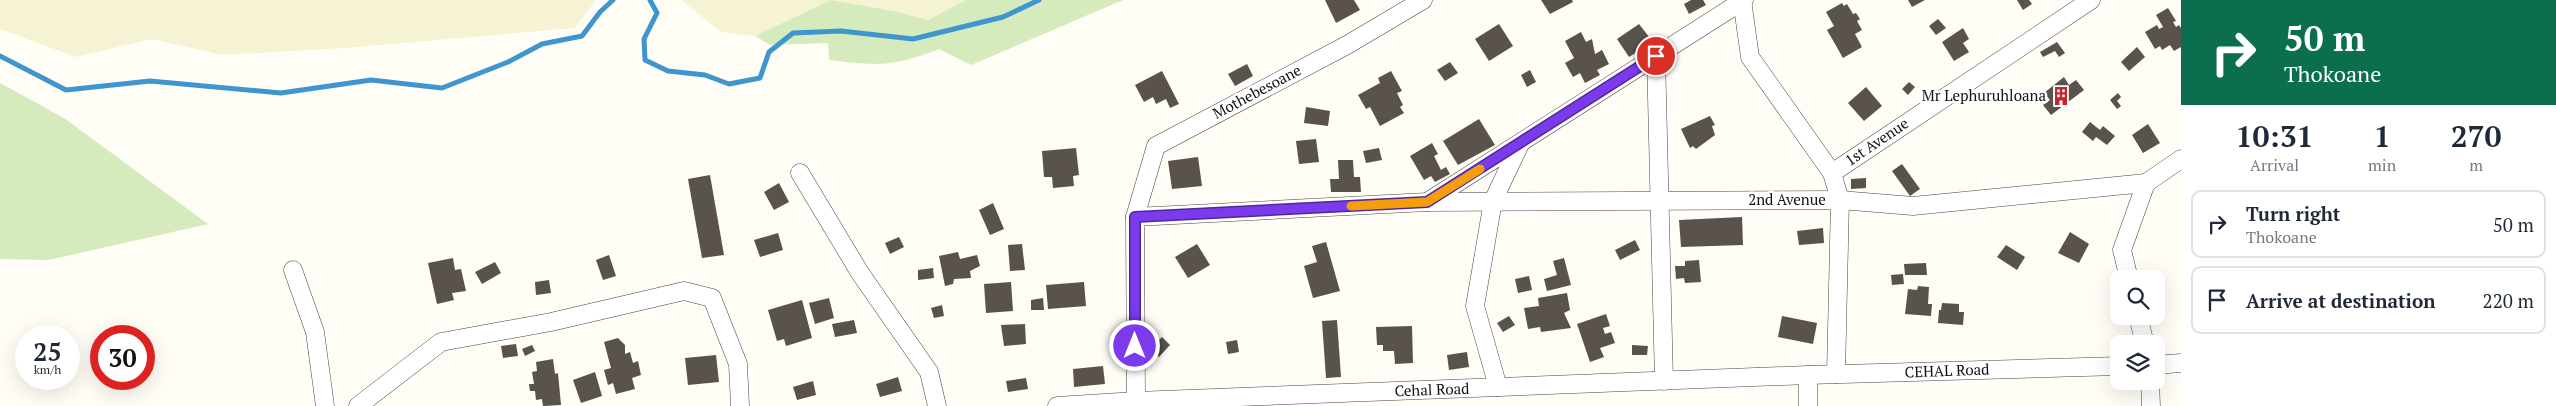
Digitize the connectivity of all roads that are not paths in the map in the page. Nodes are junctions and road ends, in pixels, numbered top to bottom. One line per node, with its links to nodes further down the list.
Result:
1 (1423, 0): 14 (street, Mothebesoane)
2 (1743, 0): 4 (street); 8 (street)
3 (2091, 0): 8 (street, 1st Avenue)
4 (1656, 56): 5 (street); 10 (street)
5 (1520, 143): 12 (street); 13 (street)
6 (2181, 159): 9 (street, 2nd Avenue)
7 (800, 173): 29 (street)
8 (1832, 173): 11 (street, 1st Avenue)
9 (2146, 182): 11 (street, 2nd Avenue); 16 (street)
10 (1660, 200): 11 (street, 2nd Avenue); 13 (street, 2nd Avenue); 22 (street)
11 (1840, 200): 20 (street, 1st Avenue)
12 (1427, 202): 13 (street, 2nd Avenue); 14 (street, 2nd Avenue)
13 (1493, 202): 23 (street)
14 (1135, 217): 25 (street, Mothebesoane)
15 (293, 270): 26 (street)
16 (2127, 270)
17 (2181, 364): 18 (street)
18 (2165, 365)
19 (2110, 366): 20 (street, CEHAL Road)
20 (1836, 374): 21 (street, CEHAL Road)
21 (1808, 375): 22 (street, Cehal Road); 31 (street)
22 (1664, 380): 23 (street, Cehal Road)
23 (1498, 387): 25 (street, Cehal Road)
24 (2150, 390): 32 (street)
25 (1136, 401): 30 (street, Cehal Road)
26 (325, 406)
27 (358, 406): 28 (street)
28 (740, 406)
29 (937, 406)
30 (1057, 406)
31 (1808, 406)
32 (2151, 406)

